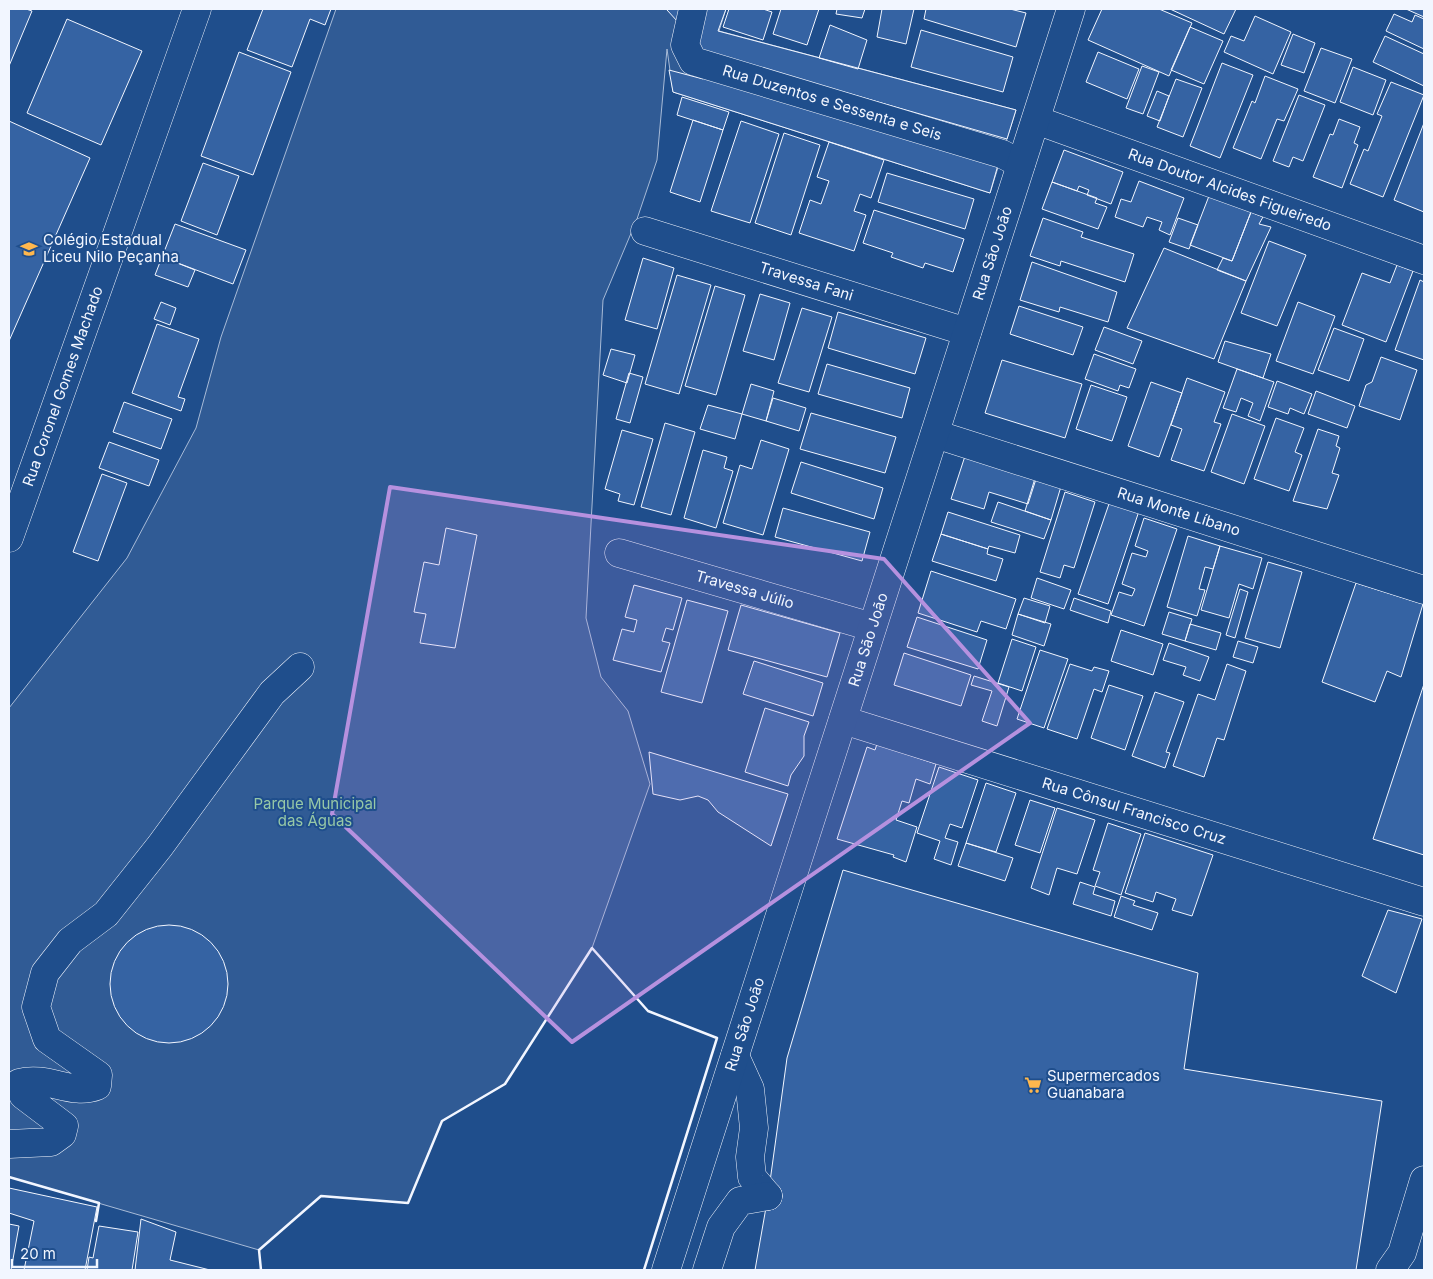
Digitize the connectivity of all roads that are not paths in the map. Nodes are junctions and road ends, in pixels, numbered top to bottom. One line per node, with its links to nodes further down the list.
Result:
1 (197, 9): 10 (street, Rua Coronel Gomes Machado)
2 (693, 9): 5 (street, Rua Duzentos e Sessenta e Seis)
3 (1071, 9): 4 (street, Rua São João)
4 (1036, 120): 5 (street, Rua São João); 7 (street, Rua Doutor Alcides Figueiredo)
5 (1021, 164): 8 (street, Rua São João)
6 (645, 231): 8 (street, Travessa Fani)
7 (1424, 260)
8 (967, 332): 9 (street, Rua São João)
9 (935, 434): 12 (street, Rua Monte Líbano); 13 (street, Rua São João)
10 (9, 538)
11 (618, 553): 13 (street, Travessa Júlio)
12 (1424, 590)
13 (872, 627): 15 (street, Rua São João)
14 (300, 667): 18 (street)
15 (843, 720): 16 (street, Rua Cônsul Francisco Cruz); 17 (street, Rua São João)
16 (1424, 902)
17 (735, 1056): 20 (street, Rua São João); 21 (street)
18 (9, 1144)
19 (1424, 1180): 22 (street)
20 (666, 1270)
21 (707, 1270)
22 (1390, 1270)

